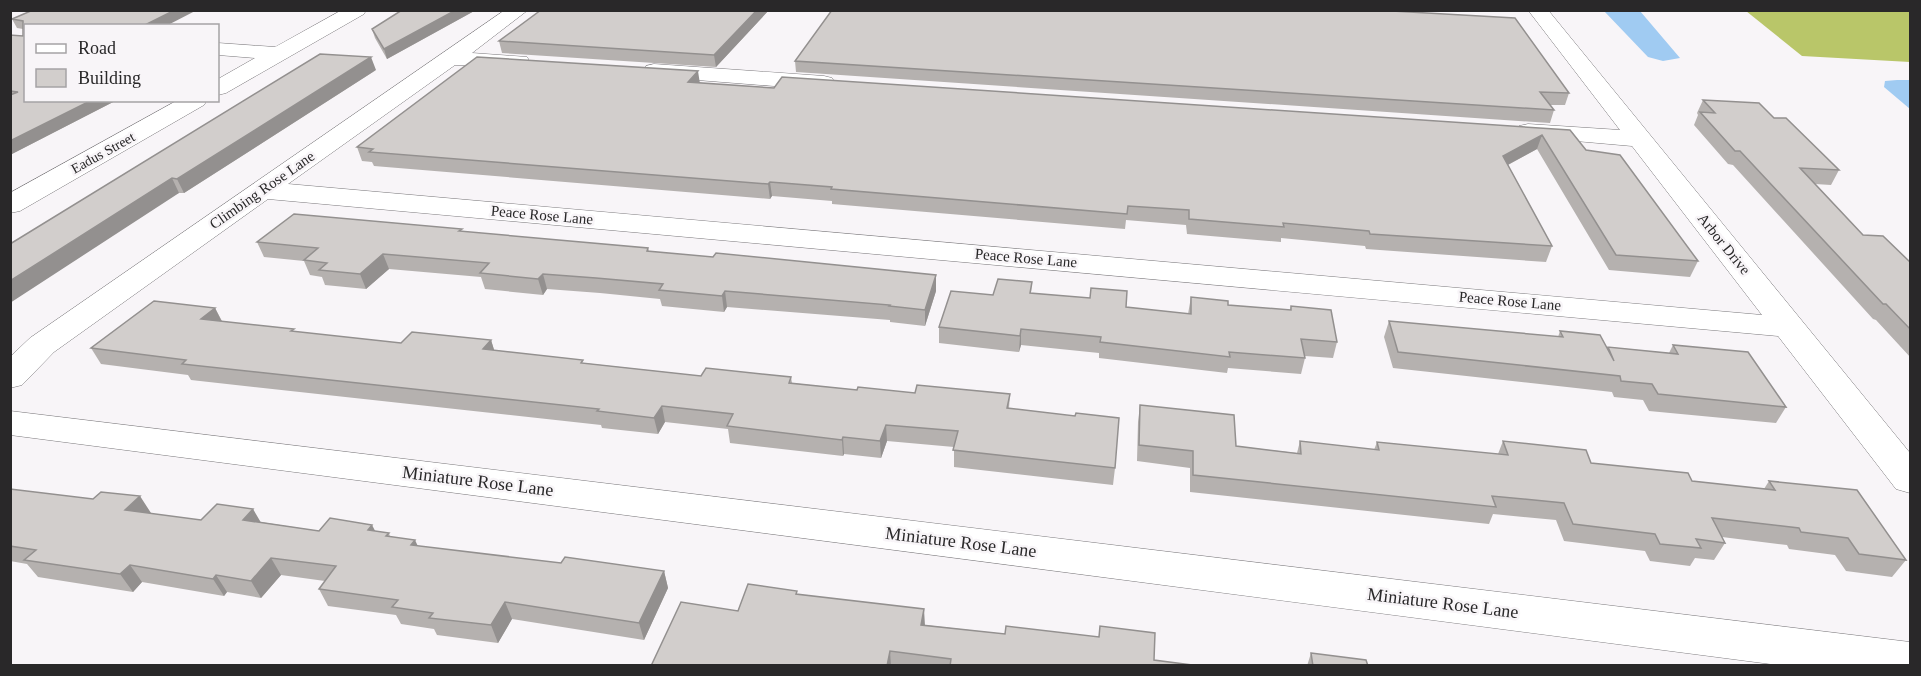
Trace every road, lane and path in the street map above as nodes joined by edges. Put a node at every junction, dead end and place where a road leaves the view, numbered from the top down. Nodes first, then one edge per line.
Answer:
1 (357, 10) edge
2 (519, 10) edge
3 (1537, 19) edge
4 (219, 49) edge
5 (279, 54) junction
6 (452, 57) junction
7 (546, 64) edge
8 (628, 70) edge
9 (851, 85) edge
10 (219, 87) edge
11 (192, 102) edge
12 (1509, 130) edge
13 (1640, 139) junction
14 (261, 190) junction
15 (10, 205) edge
16 (1791, 327) junction
17 (10, 377) edge
18 (10, 423) edge
19 (1911, 479) edge
20 (1911, 662) edge

1 - 5 street
2 - 6 street, Climbing Rose Lane
3 - 13 street, Arbor Drive
4 - 5 street
5 - 10 street
6 - 7 street
6 - 14 street, Climbing Rose Lane
8 - 9 street
11 - 15 street, Eadus Street
12 - 13 street
13 - 16 street, Arbor Drive
14 - 16 street, Peace Rose Lane
14 - 17 street, Climbing Rose Lane
16 - 19 street, Arbor Drive
18 - 20 street, Miniature Rose Lane

